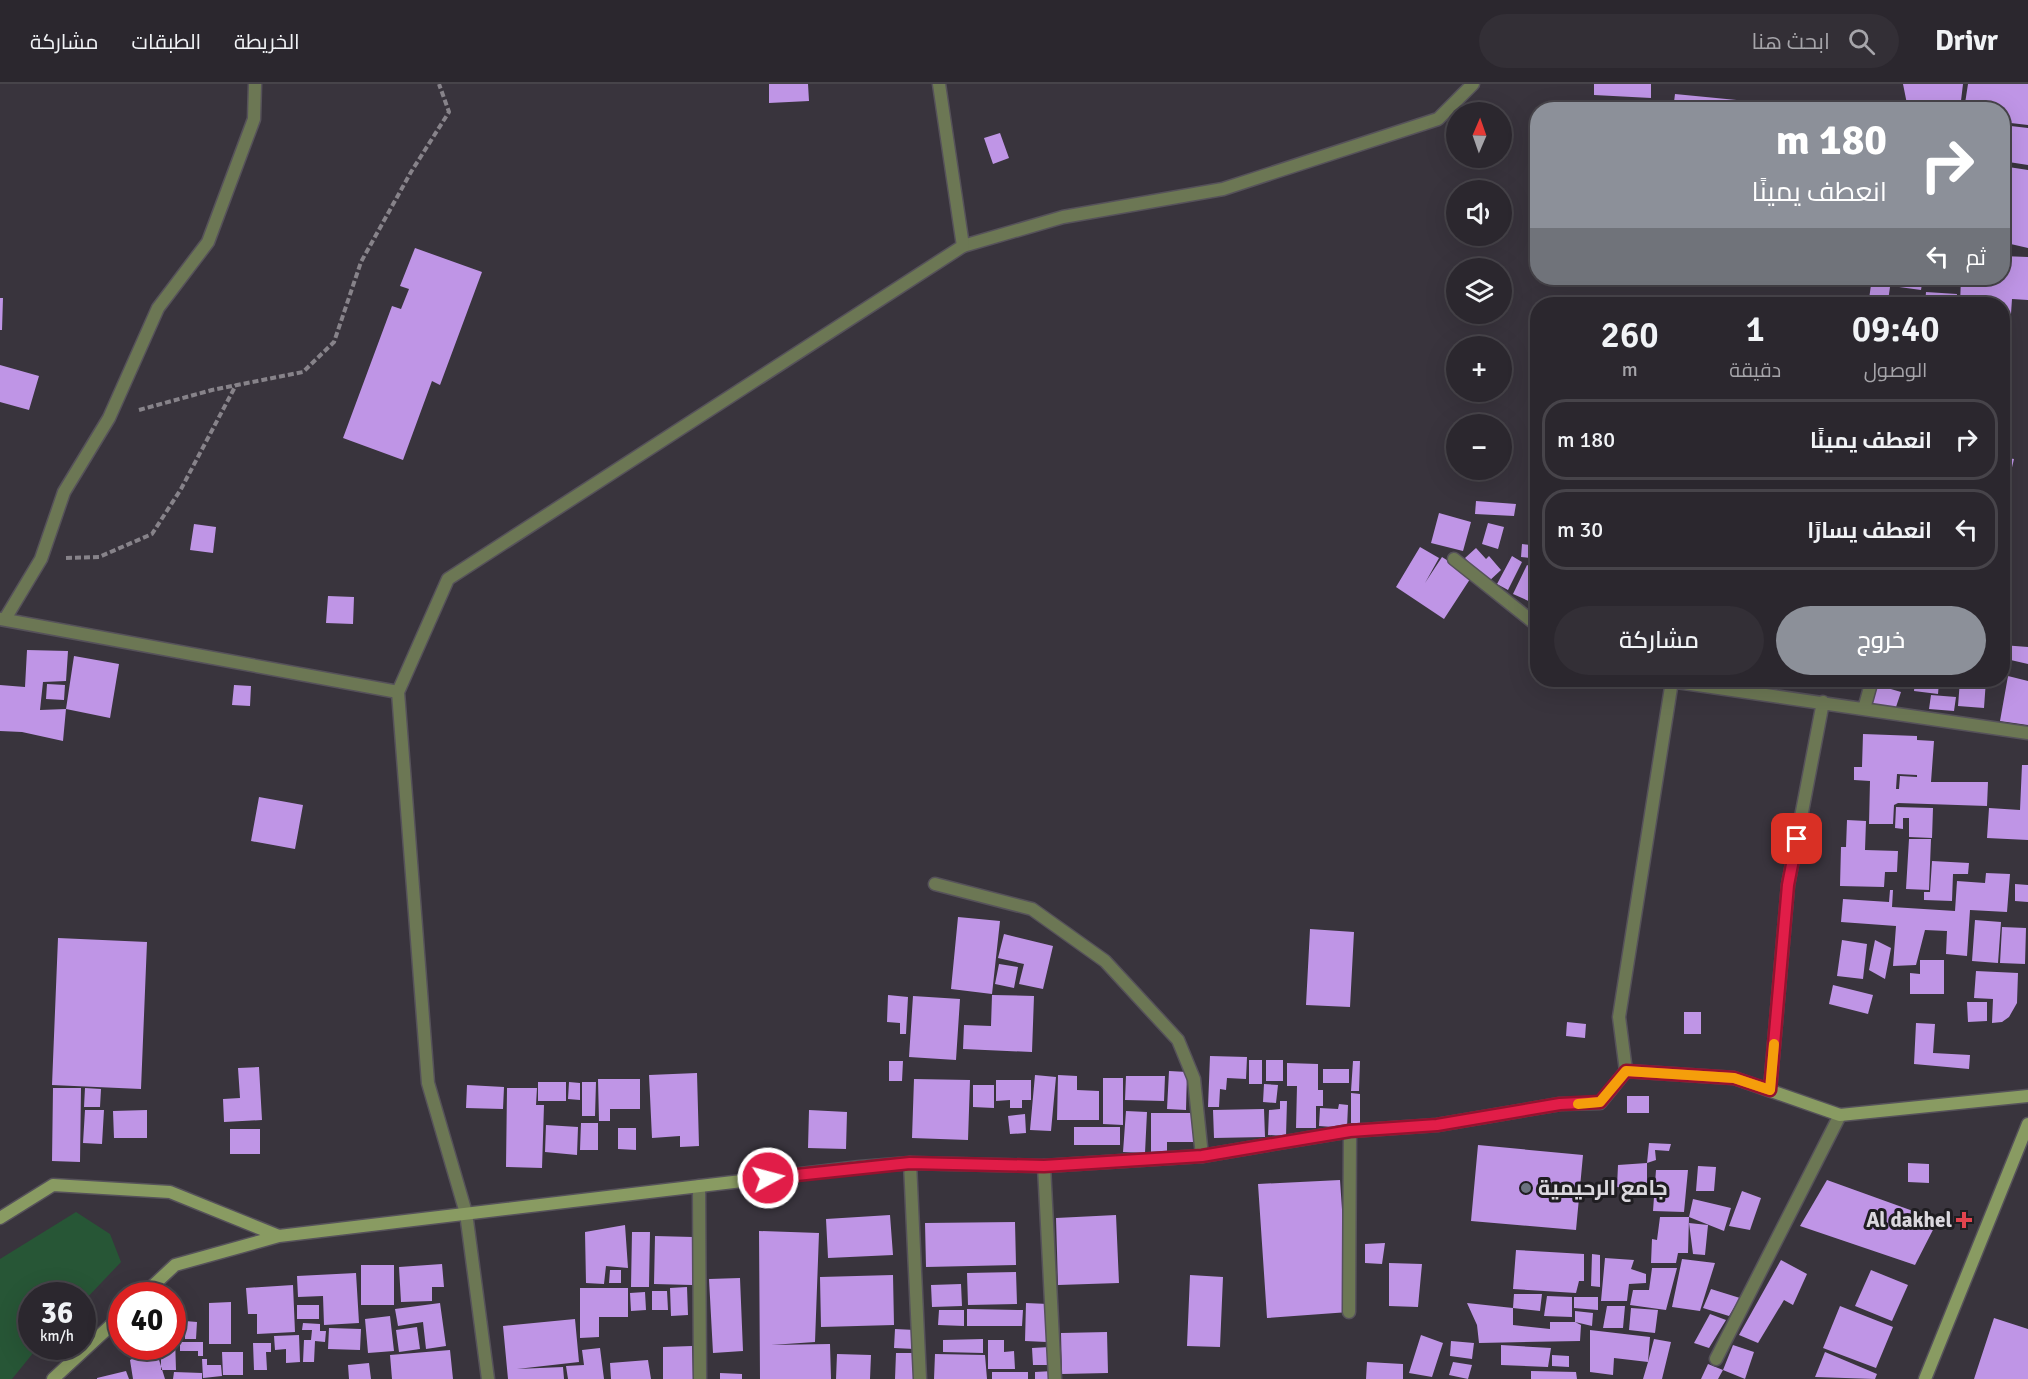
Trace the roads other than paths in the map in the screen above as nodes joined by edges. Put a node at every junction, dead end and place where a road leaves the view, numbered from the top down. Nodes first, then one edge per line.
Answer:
1 (255, 84) edge
2 (939, 84) edge
3 (1473, 84) edge
4 (963, 246) junction
5 (1454, 559) dead end
6 (2, 619) edge
7 (1530, 620) edge
8 (1667, 687) edge
9 (1717, 687) edge
10 (1870, 687) edge
11 (398, 692) junction
12 (1823, 702) junction
13 (1864, 709) junction
14 (2028, 733) edge
15 (935, 884) dead end
16 (1626, 1071) junction
17 (1770, 1090) junction
18 (2028, 1096) edge
19 (1840, 1115) junction
20 (2028, 1124) edge
21 (1350, 1131) junction
22 (1202, 1156) junction
23 (910, 1163) junction
24 (1044, 1166) junction
25 (699, 1186) junction
26 (466, 1213) junction
27 (0, 1218) edge
28 (279, 1236) junction
29 (157, 1282) edge
30 (1349, 1312) dead end
31 (108, 1328) edge
32 (1716, 1359) dead end
33 (53, 1379) edge
34 (488, 1379) edge
35 (700, 1379) edge
36 (920, 1379) edge
37 (1056, 1379) edge
38 (1925, 1379) edge

1 - 6 street
2 - 4 street
3 - 4 street
4 - 11 street
5 - 7 street
6 - 11 street
8 - 16 street
9 - 12 street
10 - 13 street
11 - 26 street
12 - 13 street
12 - 17 street
13 - 14 street
15 - 22 street
16 - 17 street
16 - 21 street
17 - 19 street
18 - 19 street
19 - 32 street
20 - 38 street
21 - 22 street
21 - 30 street
22 - 24 street
23 - 24 street
23 - 25 street
23 - 36 street
24 - 37 street
25 - 26 street
25 - 35 street
26 - 28 street
26 - 34 street
27 - 28 street
28 - 29 street
31 - 33 street

